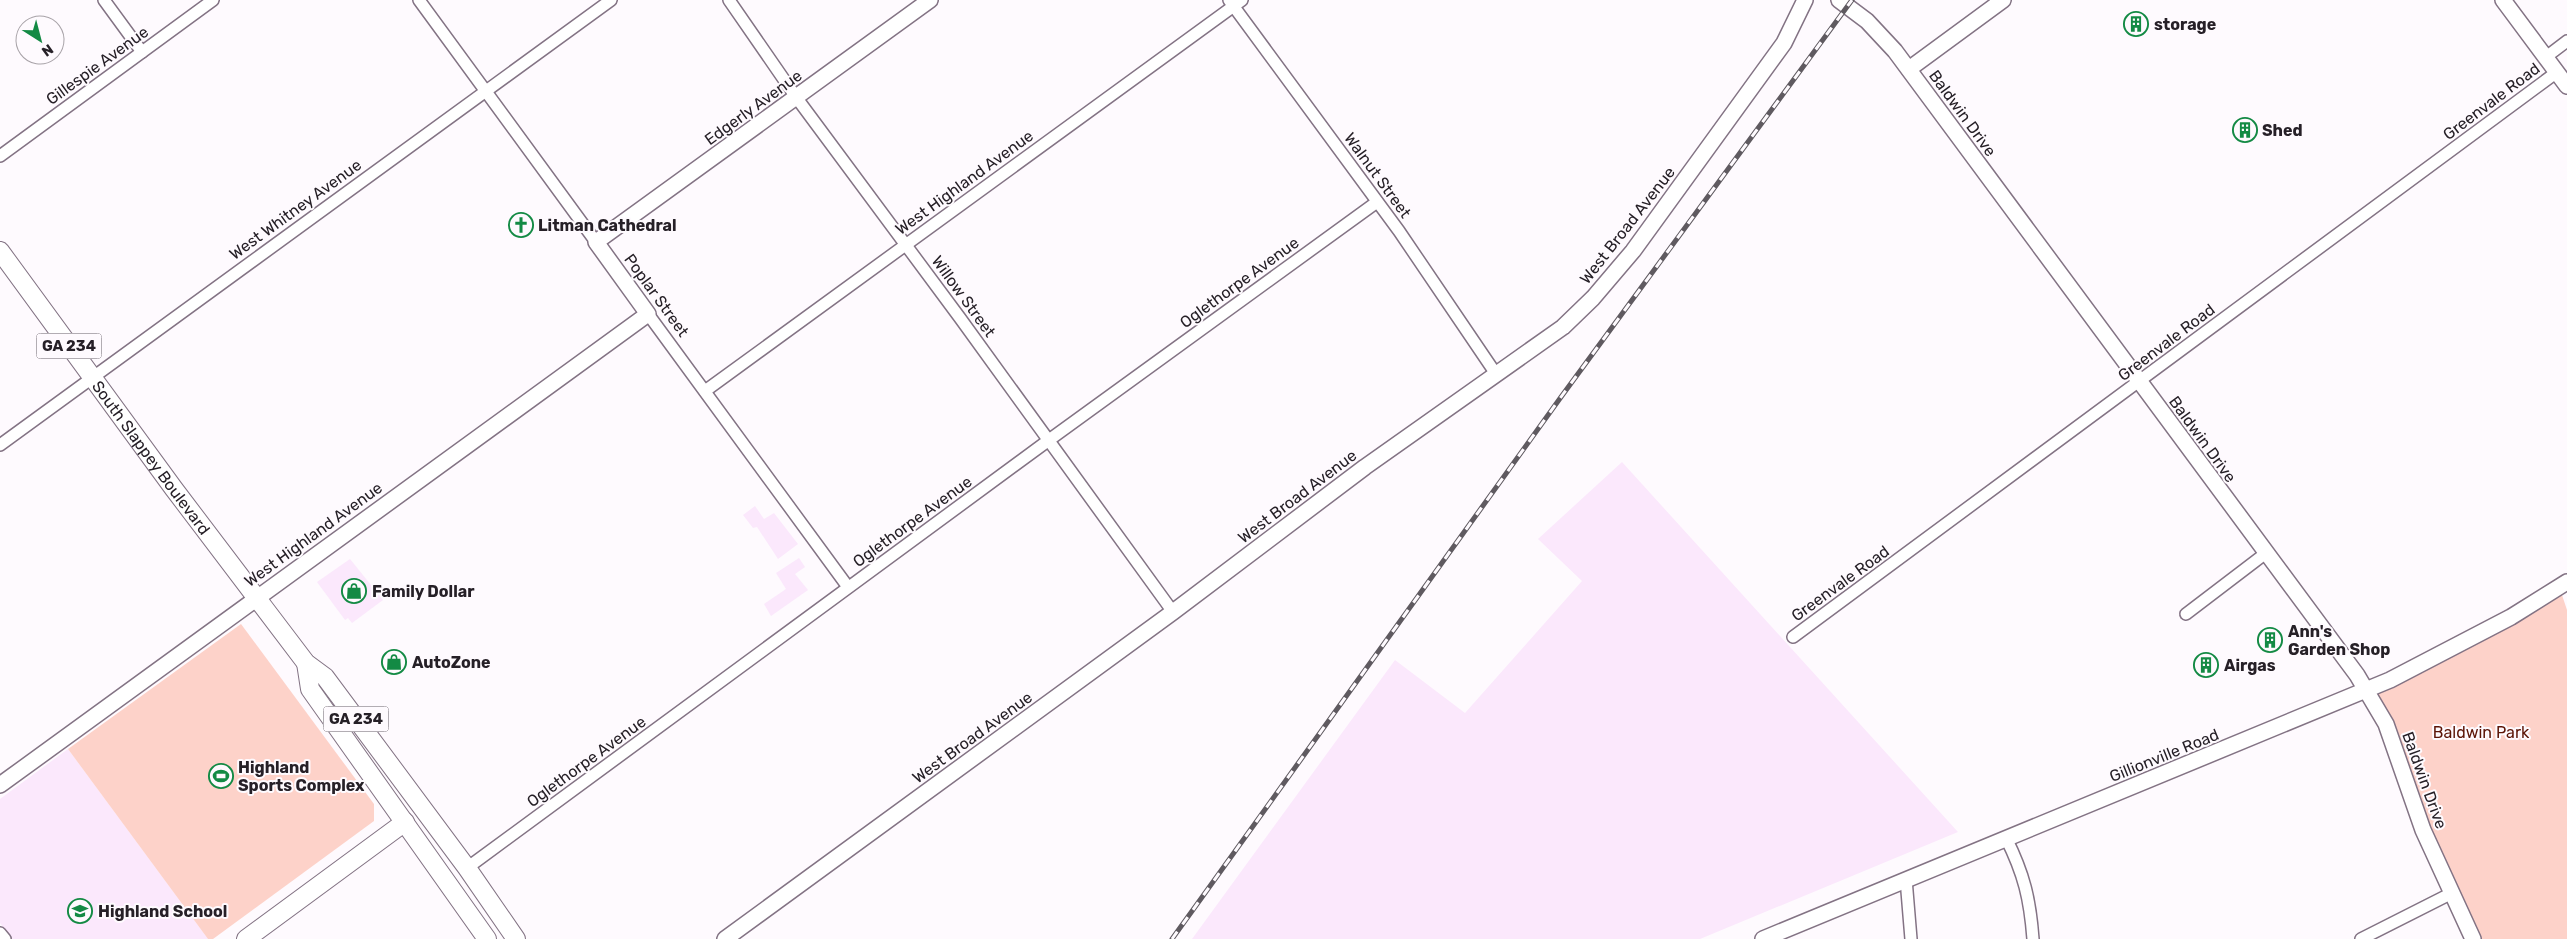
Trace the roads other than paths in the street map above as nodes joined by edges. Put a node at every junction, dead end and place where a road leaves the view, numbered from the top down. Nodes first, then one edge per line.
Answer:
1 (104, 0) edge
2 (213, 0) edge
3 (419, 0) edge
4 (611, 0) edge
5 (728, 0) edge
6 (930, 0) edge
7 (1805, 0) edge
8 (1839, 0) edge
9 (2003, 0) edge
10 (2503, 0) edge
11 (1235, 2) edge
12 (2567, 41) edge
13 (142, 52) junction
14 (2546, 57) junction
15 (1909, 69) junction
16 (2557, 72) junction
17 (2567, 86) edge
18 (486, 91) junction
19 (796, 97) junction
20 (0, 156) edge
21 (1377, 202) junction
22 (596, 242) junction
23 (906, 245) junction
24 (0, 251) edge
25 (648, 314) junction
26 (1496, 374) junction
27 (92, 378) junction
28 (2139, 381) junction
29 (705, 391) junction
30 (1049, 440) junction
31 (0, 446) edge
32 (2266, 554) junction
33 (2567, 582) edge
34 (848, 587) junction
35 (256, 597) junction
36 (1173, 612) junction
37 (2186, 614) dead end
38 (1793, 637) dead end
39 (306, 663) junction
40 (2367, 690) junction
41 (402, 780) junction
42 (0, 785) edge
43 (405, 822) junction
44 (2006, 838) junction
45 (448, 842) junction
46 (467, 868) junction
47 (1906, 879) junction
48 (2452, 893) junction
49 (0, 933) edge
50 (4, 939) edge
51 (246, 939) edge
52 (487, 939) edge
53 (516, 939) edge
54 (725, 939) edge
55 (1763, 939) edge
56 (1911, 939) edge
57 (2033, 939) edge
58 (2361, 939) edge
59 (2474, 939) edge

1 - 13 street
2 - 13 street, Gillespie Avenue
3 - 18 street, Poplar Street
4 - 18 street, West Whitney Avenue
5 - 19 street, Willow Street
6 - 19 street, Edgerly Avenue
7 - 26 street, West Broad Avenue
8 - 15 street, Baldwin Drive
9 - 15 street
10 - 14 street
11 - 21 street, Walnut Street
11 - 23 street, West Highland Avenue
12 - 14 street, Greenvale Road
13 - 20 street, Gillespie Avenue
14 - 16 street
15 - 28 street, Baldwin Drive
16 - 17 street
16 - 28 street, Greenvale Road
18 - 22 street, Poplar Street
18 - 27 street, West Whitney Avenue
19 - 22 street, Edgerly Avenue
19 - 23 street, Willow Street
21 - 26 street, Walnut Street
21 - 30 street, Oglethorpe Avenue
22 - 25 street, Poplar Street
23 - 29 street, West Highland Avenue
23 - 30 street, Willow Street
24 - 27 main road, South Slappey Boulevard / GA 234
25 - 29 street, Poplar Street
25 - 35 street, West Highland Avenue
26 - 36 street, West Broad Avenue
27 - 31 street, West Whitney Avenue
27 - 35 main road, South Slappey Boulevard / GA 234
28 - 32 street, Baldwin Drive
28 - 38 street, Greenvale Road
29 - 34 street, Poplar Street
30 - 34 street, Oglethorpe Avenue
30 - 36 street, Willow Street
32 - 37 street
32 - 40 street, Baldwin Drive
33 - 40 street, Gillionville Road
34 - 46 street, Oglethorpe Avenue
35 - 39 main road, South Slappey Boulevard / GA 234
35 - 42 street, West Highland Avenue
36 - 54 street, West Broad Avenue
39 - 41 main road, South Slappey Boulevard / GA 234
39 - 43 main road, South Slappey Boulevard / GA 234
40 - 44 street, Gillionville Road
40 - 48 street, Baldwin Drive
41 - 43 main road
41 - 45 main road, South Slappey Boulevard / GA 234
43 - 45 main road
43 - 51 main road
43 - 52 main road, South Slappey Boulevard
44 - 47 street, Gillionville Road
44 - 57 street
45 - 46 main road, South Slappey Boulevard
46 - 53 main road, South Slappey Boulevard
47 - 55 street, Gillionville Road
47 - 56 street
48 - 58 street
48 - 59 street, Baldwin Drive
49 - 50 street

